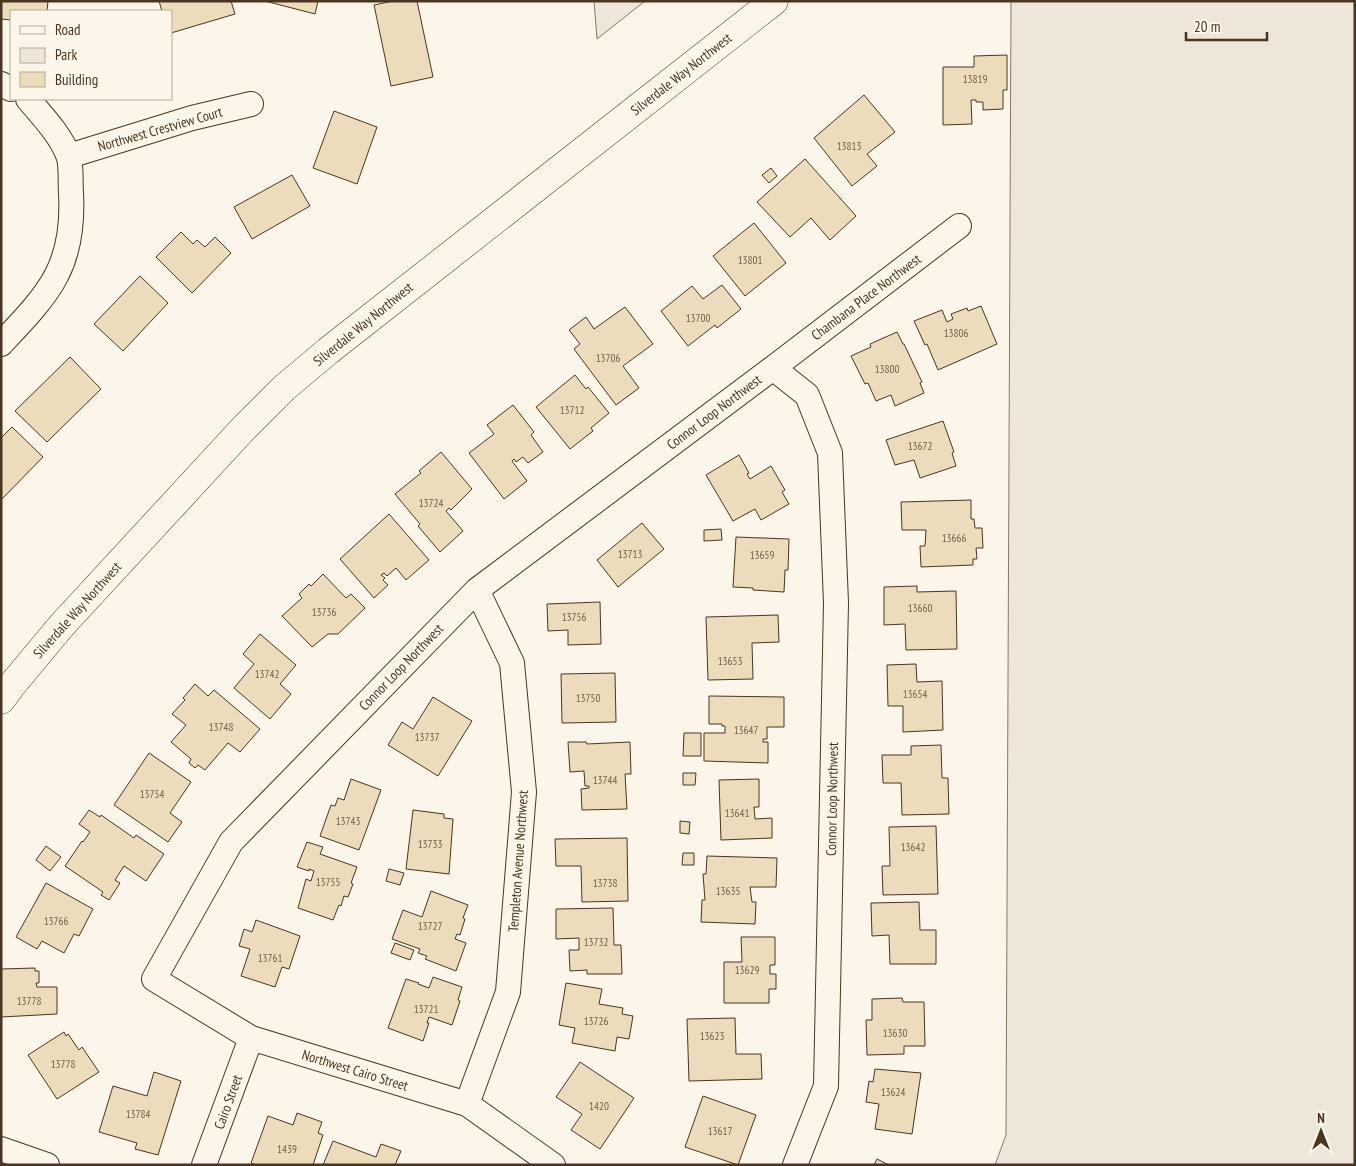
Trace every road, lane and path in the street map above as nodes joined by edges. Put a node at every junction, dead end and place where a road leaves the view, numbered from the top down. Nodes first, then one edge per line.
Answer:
1 (774, 1) edge
2 (29, 100) edge
3 (251, 104) dead end
4 (69, 156) junction
5 (959, 226) dead end
6 (1, 344) edge
7 (773, 368) junction
8 (477, 590) junction
9 (1, 700) edge
10 (154, 979) joint
11 (251, 1038) junction
12 (467, 1104) junction
13 (1, 1149) edge
14 (47, 1165) edge
15 (204, 1165) edge
16 (553, 1165) edge
17 (795, 1165) edge

1 - 9 main road, Silverdale Way Northwest
2 - 4 street
3 - 4 street, Northwest Crestview Court
4 - 6 street
5 - 7 street, Chambana Place Northwest
7 - 8 street, Connor Loop Northwest
7 - 17 street, Connor Loop Northwest
8 - 10 street, Connor Loop Northwest
8 - 12 street, Templeton Avenue Northwest
10 - 11 street, Northwest Cairo Street
11 - 12 street, Northwest Cairo Street
11 - 15 street, Cairo Street
12 - 16 street, Northwest Cairo Street
13 - 14 street

